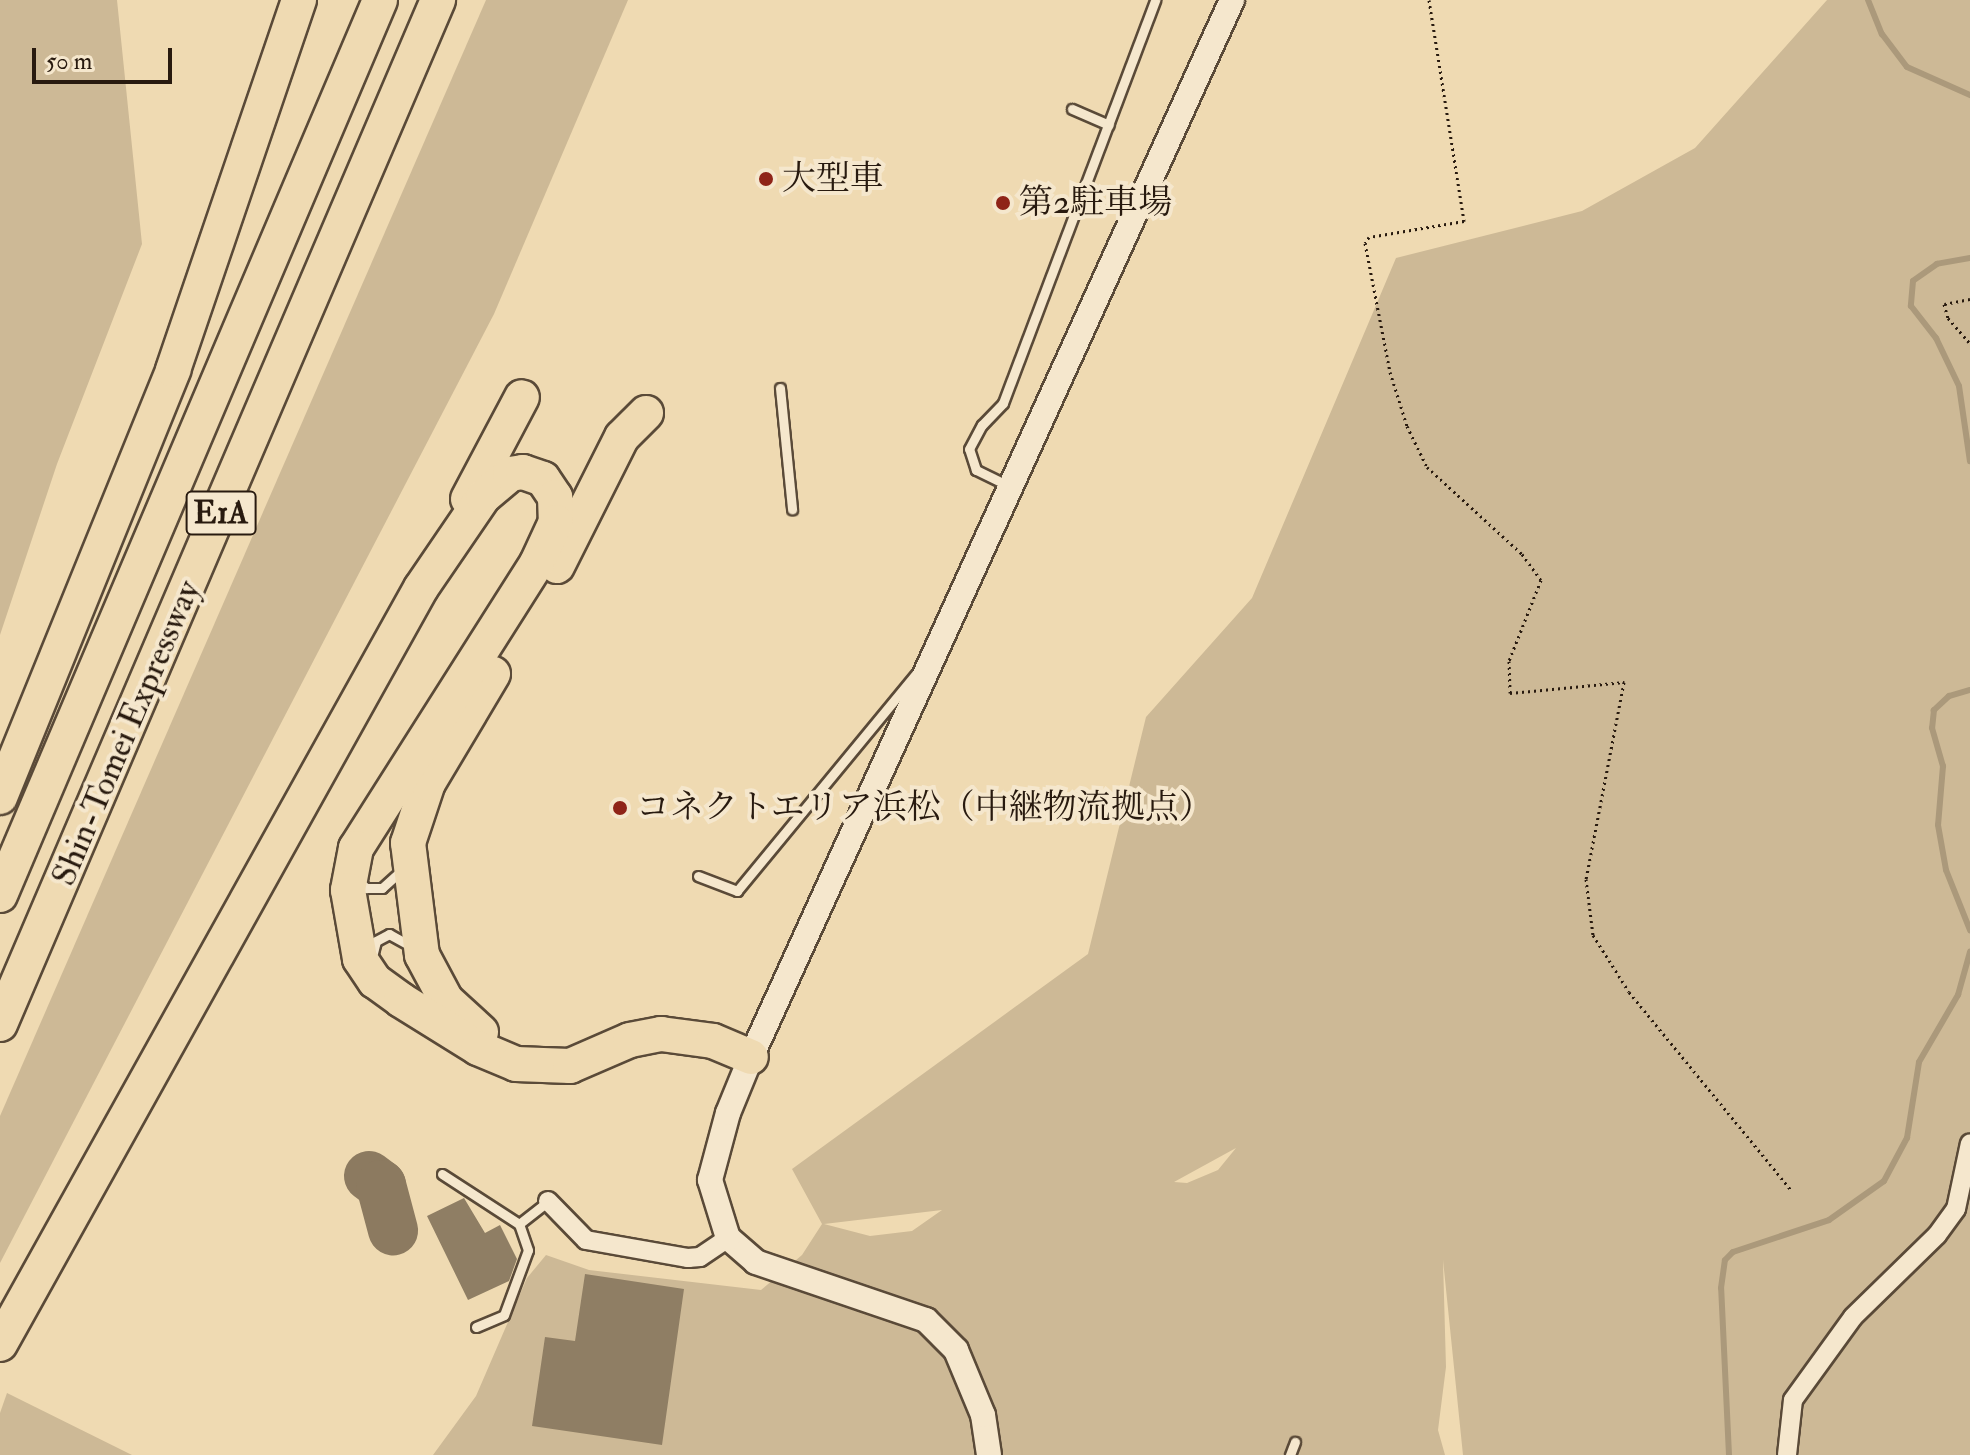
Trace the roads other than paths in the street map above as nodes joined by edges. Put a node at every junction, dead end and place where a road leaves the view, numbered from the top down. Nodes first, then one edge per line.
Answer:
1 (299, 0) edge
2 (380, 0) edge
3 (438, 0) edge
4 (1155, 0) edge
5 (1232, 0) edge
6 (1072, 109) dead end
7 (1109, 125) junction
8 (780, 388) dead end
9 (522, 397) dead end
10 (646, 413) dead end
11 (1012, 488) junction
12 (792, 509) dead end
13 (421, 588) junction
14 (933, 657) junction
15 (0, 797) edge
16 (408, 857) junction
17 (351, 861) junction
18 (698, 876) dead end
19 (0, 895) edge
20 (422, 955) junction
21 (375, 981) junction
22 (0, 1024) edge
23 (756, 1047) junction
24 (1970, 1143) edge
25 (442, 1174) dead end
26 (548, 1201) joint
27 (519, 1224) junction
28 (728, 1238) junction
29 (476, 1327) dead end
30 (0, 1344) edge
31 (1295, 1442) dead end
32 (989, 1455) edge
33 (1290, 1455) edge
34 (1787, 1455) edge

1 - 15 highway
2 - 19 highway, Shin-Tomei Expressway / E1A
3 - 22 highway, Shin-Tomei Expressway / E1A
4 - 7 lane
5 - 11 street
6 - 7 lane
7 - 11 lane
8 - 12 lane
9 - 13 highway
10 - 16 highway
11 - 14 street
13 - 17 highway
13 - 30 highway
14 - 18 lane
14 - 23 street
16 - 17 lane
16 - 20 highway
17 - 21 highway
20 - 21 lane
20 - 23 highway
21 - 23 highway
23 - 28 street
24 - 34 street
25 - 27 lane
26 - 27 lane
26 - 28 street
27 - 29 lane
28 - 32 street
31 - 33 lane

